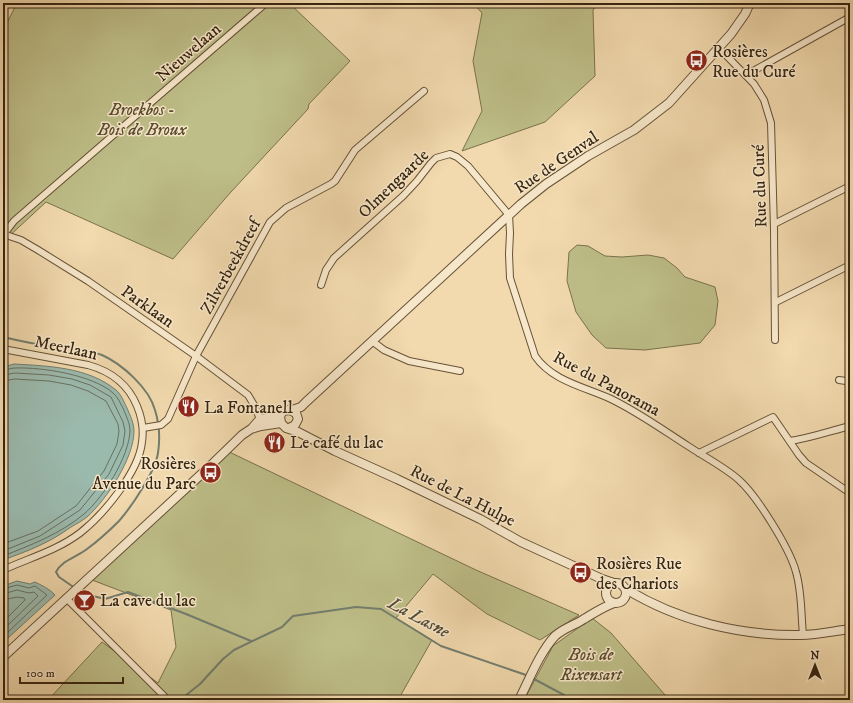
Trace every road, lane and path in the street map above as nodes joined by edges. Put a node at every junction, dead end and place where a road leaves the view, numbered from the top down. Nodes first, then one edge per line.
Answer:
1 (266, 3) edge
2 (750, 3) edge
3 (850, 17) edge
4 (720, 48) junction
5 (746, 75) junction
6 (424, 91) dead end
7 (850, 186) edge
8 (509, 215) junction
9 (774, 224) junction
10 (3, 234) edge
11 (850, 265) edge
12 (321, 285) dead end
13 (776, 302) junction
14 (775, 340) dead end
15 (372, 341) junction
16 (3, 349) edge
17 (196, 356) junction
18 (460, 371) dead end
19 (850, 379) edge
20 (839, 380) dead end
21 (295, 416) junction
22 (260, 419) junction
23 (280, 420) junction
24 (850, 426) edge
25 (143, 428) junction
26 (289, 428) junction
27 (251, 429) junction
28 (311, 439) junction
29 (790, 441) junction
30 (699, 453) junction
31 (850, 493) edge
32 (4, 570) edge
33 (602, 579) junction
34 (614, 583) junction
35 (626, 589) junction
36 (607, 593) junction
37 (637, 596) junction
38 (66, 598) junction
39 (625, 598) junction
40 (614, 603) junction
41 (603, 606) junction
42 (850, 629) edge
43 (803, 635) junction
44 (3, 657) edge
45 (168, 700) edge
46 (519, 700) edge

1 - 10 street, Nieuwelaan
2 - 4 street, Rue de Genval
3 - 5 street
4 - 5 street, Rue du Curé
4 - 8 street, Rue de Genval
5 - 9 street, Rue du Curé
6 - 17 street, Zilverbeekdreef
7 - 9 street
8 - 12 street, Olmengaarde
8 - 15 street, Rue de Genval
8 - 30 street, Rue du Panorama
9 - 13 street, Rue du Curé
10 - 17 street, Parklaan
11 - 13 street
13 - 14 street, Rue du Curé
15 - 18 street
15 - 21 street, Rue de Genval
16 - 25 street, Meerlaan
17 - 22 street, Parklaan
17 - 25 street, Zilverbeekdreef
19 - 20 street
21 - 23 street
21 - 26 street
21 - 28 street, Rue de La Hulpe
22 - 23 street
22 - 27 street
23 - 26 street, Rue de La Hulpe
23 - 27 street
24 - 29 street
25 - 32 street, Meerlaan
26 - 28 street, Rue de La Hulpe
27 - 38 street
28 - 33 street, Rue de La Hulpe
29 - 30 street
29 - 31 street
30 - 43 street, Rue du Panorama
33 - 34 street, Rue de La Hulpe
33 - 36 street
34 - 35 street
34 - 36 street
35 - 37 street
35 - 39 street
36 - 40 street
36 - 41 street
37 - 39 street
37 - 43 street
38 - 44 street
38 - 45 street
39 - 40 street
40 - 41 street
41 - 46 street
42 - 43 street

